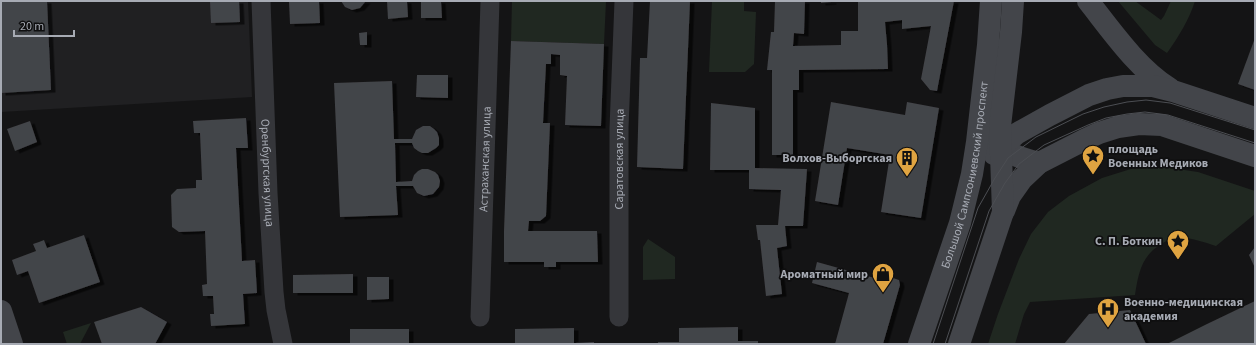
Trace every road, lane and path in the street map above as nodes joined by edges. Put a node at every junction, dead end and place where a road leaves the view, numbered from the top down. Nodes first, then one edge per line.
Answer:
1 (261, 1) edge
2 (490, 1) edge
3 (624, 1) edge
4 (991, 1) edge
5 (1013, 1) edge
6 (1088, 1) edge
7 (1173, 91) junction
8 (980, 118) junction
9 (1255, 118) edge
10 (1001, 148) junction
11 (1255, 156) edge
12 (1039, 163) junction
13 (972, 174) junction
14 (1003, 212) junction
15 (1, 311) edge
16 (480, 317) dead end
17 (619, 317) dead end
18 (12, 344) edge
19 (283, 344) edge
20 (919, 344) edge
21 (959, 344) edge

1 - 19 street, Оренбургская улица
2 - 16 street, Астраханская улица
3 - 17 street, Саратовская улица
4 - 8 main road, Большой Сампсониевский проспект
5 - 10 main road, Большой Сампсониевский проспект
6 - 7 main road
7 - 9 main road
7 - 10 main road
8 - 10 main road
8 - 13 main road, Большой Сампсониевский проспект
10 - 12 main road
10 - 13 main road
10 - 14 main road, Большой Сампсониевский проспект
11 - 12 main road
12 - 14 main road
13 - 20 main road, Большой Сампсониевский проспект
14 - 21 main road, Большой Сампсониевский проспект
15 - 18 main road

